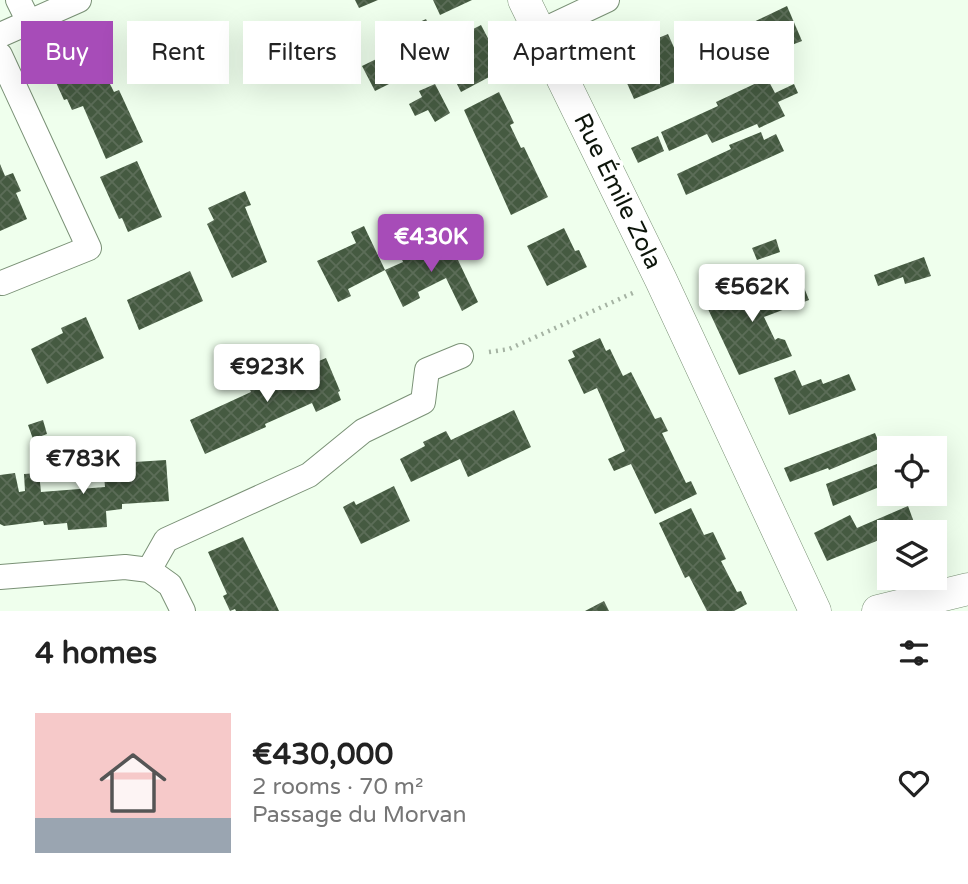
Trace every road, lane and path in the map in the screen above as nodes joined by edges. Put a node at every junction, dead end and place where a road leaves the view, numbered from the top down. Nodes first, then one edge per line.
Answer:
1 (79, 0) edge
2 (524, 0) edge
3 (607, 0) edge
4 (24, 11) edge
5 (534, 21) edge
6 (562, 21) edge
7 (0, 35) edge
8 (0, 55) edge
9 (565, 84) edge
10 (661, 280) junction
11 (2, 283) dead end
12 (461, 356) joint
13 (149, 570) junction
14 (0, 578) edge
15 (968, 589) edge
16 (183, 611) edge
17 (815, 611) edge
18 (878, 611) edge

1 - 4 street
2 - 5 street, Rue Émile Zola
3 - 6 street
4 - 7 street
8 - 11 street
9 - 10 street, Rue Émile Zola
10 - 12 path
10 - 17 street, Rue Émile Zola
12 - 13 street
13 - 14 street
13 - 16 street
15 - 18 street

